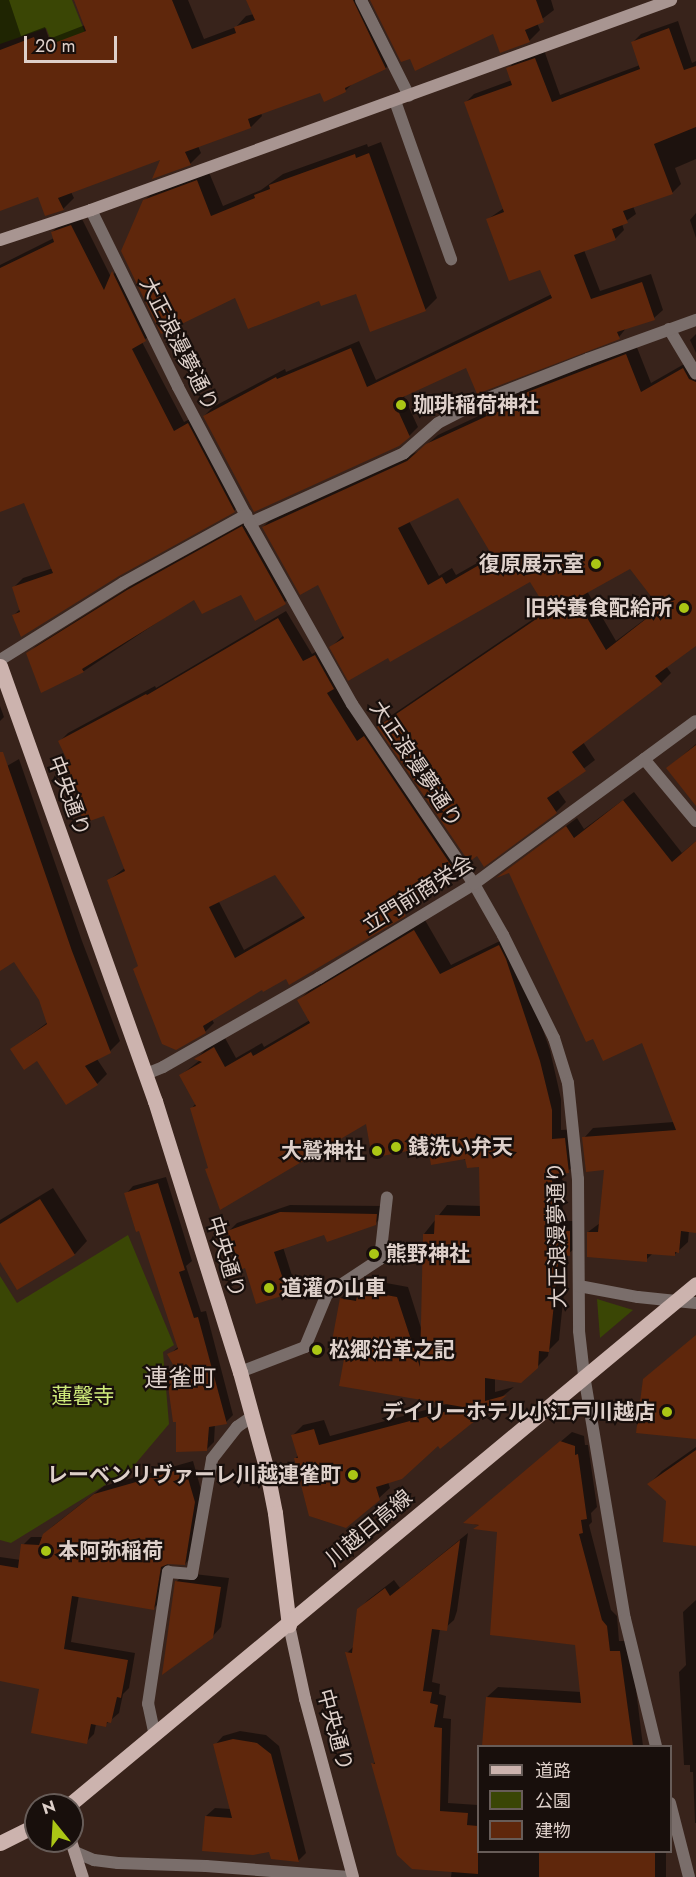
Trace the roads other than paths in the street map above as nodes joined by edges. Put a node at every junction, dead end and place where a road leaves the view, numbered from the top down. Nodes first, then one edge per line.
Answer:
1 (361, 0) edge
2 (671, 0) edge
3 (409, 96) junction
4 (395, 101) junction
5 (90, 210) junction
6 (0, 240) edge
7 (451, 259) dead end
8 (696, 320) edge
9 (669, 328) junction
10 (696, 374) edge
11 (248, 519) junction
12 (0, 660) edge
13 (0, 666) edge
14 (696, 722) edge
15 (644, 759) junction
16 (696, 821) edge
17 (474, 884) junction
18 (146, 1074) junction
19 (387, 1197) dead end
20 (696, 1284) edge
21 (579, 1286) junction
22 (675, 1301) junction
23 (696, 1303) edge
24 (240, 1372) junction
25 (584, 1375) junction
26 (253, 1416) junction
27 (289, 1624) junction
28 (154, 1736) junction
29 (656, 1745) edge
30 (84, 1793) edge
31 (672, 1811) edge
32 (24, 1831) edge
33 (0, 1843) edge
34 (75, 1853) edge
35 (83, 1853) edge
36 (83, 1877) edge
37 (351, 1877) edge
38 (689, 1877) edge

1 - 3 street
2 - 3 street
3 - 4 street
4 - 5 street
4 - 7 street
5 - 6 street
5 - 11 street, 大正浪漫夢通り
8 - 9 street
9 - 10 street
9 - 11 street
11 - 12 street
11 - 17 street, 大正浪漫夢通り
13 - 18 main road, 中央通り
14 - 15 street, 立門前商栄会
15 - 16 street
15 - 17 street, 立門前商栄会
17 - 18 street, 立門前商栄会
17 - 21 street, 大正浪漫夢通り
18 - 24 main road, 中央通り
19 - 24 street
20 - 22 main road, 川越日高線
21 - 22 street
21 - 25 street, 大正浪漫夢通り
22 - 23 street
22 - 25 main road, 川越日高線
24 - 26 main road, 中央通り
25 - 27 main road, 川越日高線
25 - 29 street, 大正浪漫夢通り
26 - 27 main road, 中央通り
26 - 28 street
27 - 28 main road, 川越日高線
27 - 37 street, 中央通り
28 - 30 main road, 川越日高線
31 - 38 street
32 - 33 main road
34 - 36 street
35 - 37 street

